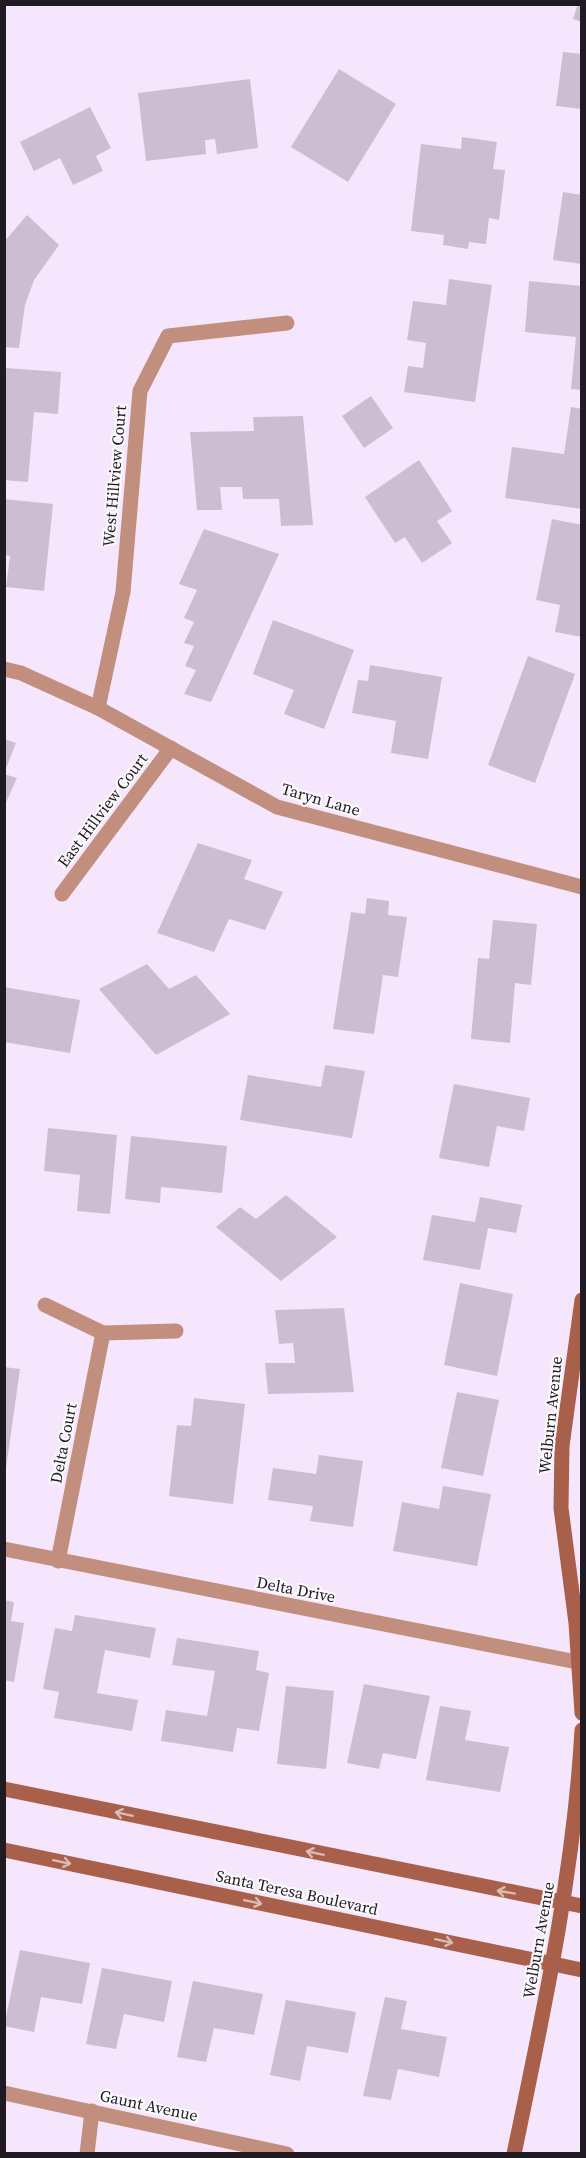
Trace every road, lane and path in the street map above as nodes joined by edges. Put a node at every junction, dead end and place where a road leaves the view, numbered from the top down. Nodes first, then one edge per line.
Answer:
1 (287, 323) dead end
2 (4, 669) edge
3 (98, 708) junction
4 (171, 748) junction
5 (582, 887) edge
6 (62, 894) dead end
7 (582, 1300) edge
8 (45, 1305) dead end
9 (176, 1331) dead end
10 (103, 1332) junction
11 (4, 1549) edge
12 (58, 1561) junction
13 (580, 1663) edge
14 (582, 1713) edge
15 (582, 1730) edge
16 (4, 1789) edge
17 (4, 1850) edge
18 (563, 1903) junction
19 (582, 1906) edge
20 (552, 1964) junction
21 (582, 1970) edge
22 (4, 2093) edge
23 (92, 2111) junction
24 (87, 2154) edge
25 (287, 2154) edge
26 (514, 2154) edge

1 - 3 street, West Hillview Court
2 - 3 street, Taryn Lane
3 - 4 street, Taryn Lane
4 - 5 street, Taryn Lane
4 - 6 street, East Hillview Court
7 - 13 main road, Welburn Avenue
8 - 10 street
9 - 10 street
10 - 12 street, Delta Court
11 - 12 street, Delta Drive
12 - 13 street, Delta Drive
13 - 14 main road, Welburn Avenue
15 - 18 main road, Welburn Avenue
18 -> 16 main road
17 -> 20 main road, Santa Teresa Boulevard
18 - 19 main road
18 - 20 main road, Welburn Avenue
20 - 21 main road, Santa Teresa Boulevard
20 - 26 main road, Welburn Avenue
22 - 23 street, Gaunt Avenue
23 - 24 street
23 - 25 street, Gaunt Avenue

